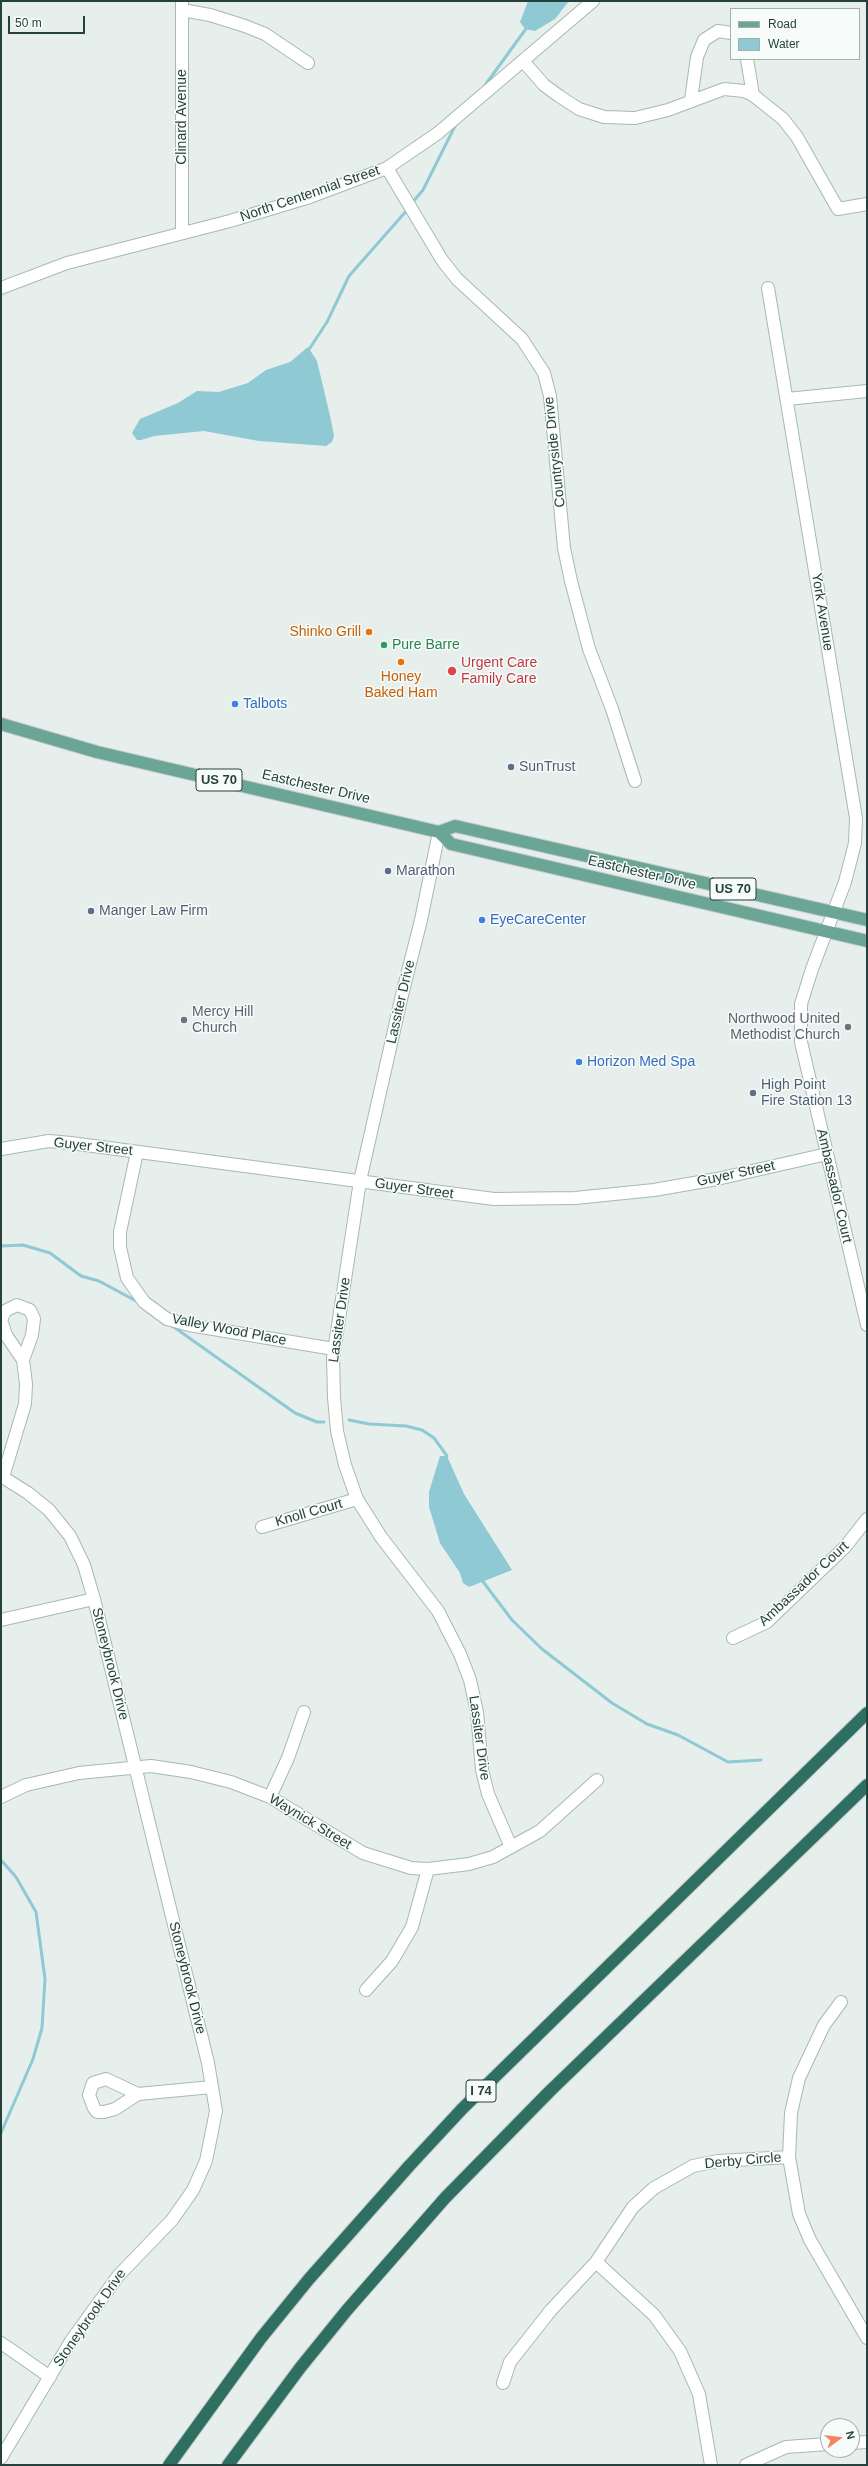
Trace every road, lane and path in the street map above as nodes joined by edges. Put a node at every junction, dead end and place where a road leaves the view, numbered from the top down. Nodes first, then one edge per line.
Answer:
1 (593, 1) edge
2 (182, 5) edge
3 (730, 33) edge
4 (747, 60) edge
5 (524, 62) junction
6 (308, 63) dead end
7 (753, 95) junction
8 (691, 100) junction
9 (387, 168) junction
10 (867, 204) edge
11 (182, 233) junction
12 (1, 288) edge
13 (768, 288) dead end
14 (867, 391) edge
15 (787, 399) junction
16 (1, 724) edge
17 (635, 781) dead end
18 (439, 832) junction
19 (834, 912) junction
20 (867, 920) edge
21 (826, 933) junction
22 (867, 941) edge
23 (1, 1149) edge
24 (137, 1152) junction
25 (827, 1154) junction
26 (360, 1182) junction
27 (867, 1325) edge
28 (334, 1349) junction
29 (23, 1360) dead end
30 (2, 1476) edge
31 (357, 1500) junction
32 (867, 1519) edge
33 (262, 1527) dead end
34 (94, 1598) junction
35 (1, 1620) edge
36 (733, 1638) dead end
37 (304, 1712) dead end
38 (867, 1714) edge
39 (135, 1768) junction
40 (597, 1780) dead end
41 (867, 1785) edge
42 (1, 1797) edge
43 (270, 1797) junction
44 (511, 1847) junction
45 (428, 1869) junction
46 (366, 1990) dead end
47 (841, 2002) dead end
48 (212, 2087) junction
49 (138, 2094) dead end
50 (789, 2157) junction
51 (596, 2262) junction
52 (867, 2338) edge
53 (1, 2343) edge
54 (50, 2377) junction
55 (502, 2383) dead end
56 (820, 2445) edge
57 (1, 2458) edge
58 (169, 2465) edge
59 (228, 2465) edge
60 (711, 2465) edge
61 (746, 2465) edge

1 - 5 street, North Centennial Street
2 - 6 street
2 - 11 street, Clinard Avenue
3 - 8 street
4 - 7 street
5 - 8 street
5 - 9 street, North Centennial Street
7 - 8 street
7 - 10 street
9 - 11 street, North Centennial Street
9 - 17 street, Countryside Drive
11 - 12 street, North Centennial Street
13 - 15 street, York Avenue
14 - 15 street
15 - 19 street, York Avenue
16 - 18 main road, Eastchester Drive / US 70
18 - 19 main road, Eastchester Drive / US 70
18 - 21 main road, Eastchester Drive / US 70
18 - 26 street, Lassiter Drive
19 - 20 main road, Eastchester Drive / US 70
19 - 21 street, York Avenue
21 - 22 main road, Eastchester Drive / US 70
21 - 25 street, Ambassador Court
23 - 24 street, Guyer Street
24 - 26 street, Guyer Street
24 - 28 street, Valley Wood Place
25 - 26 street, Guyer Street
25 - 27 street, Ambassador Court
26 - 28 street, Lassiter Drive
28 - 31 street, Lassiter Drive
29 - 30 street
30 - 34 street, Stoneybrook Drive
31 - 33 street, Knoll Court
31 - 44 street, Lassiter Drive
32 - 36 street, Ambassador Court
34 - 35 street
34 - 39 street, Stoneybrook Drive
37 - 43 street
38 - 58 highway, I 74
39 - 42 street, Waynick Street
39 - 43 street, Waynick Street
39 - 48 street, Stoneybrook Drive
40 - 44 street, Waynick Street
41 - 59 highway
43 - 45 street, Waynick Street
44 - 45 street, Waynick Street
45 - 46 street
47 - 50 street
48 - 49 street
48 - 54 street, Stoneybrook Drive
50 - 51 street, Derby Circle
50 - 52 street
51 - 55 street, Derby Circle
51 - 60 street
53 - 54 street
54 - 57 street, Stoneybrook Drive
56 - 61 street

